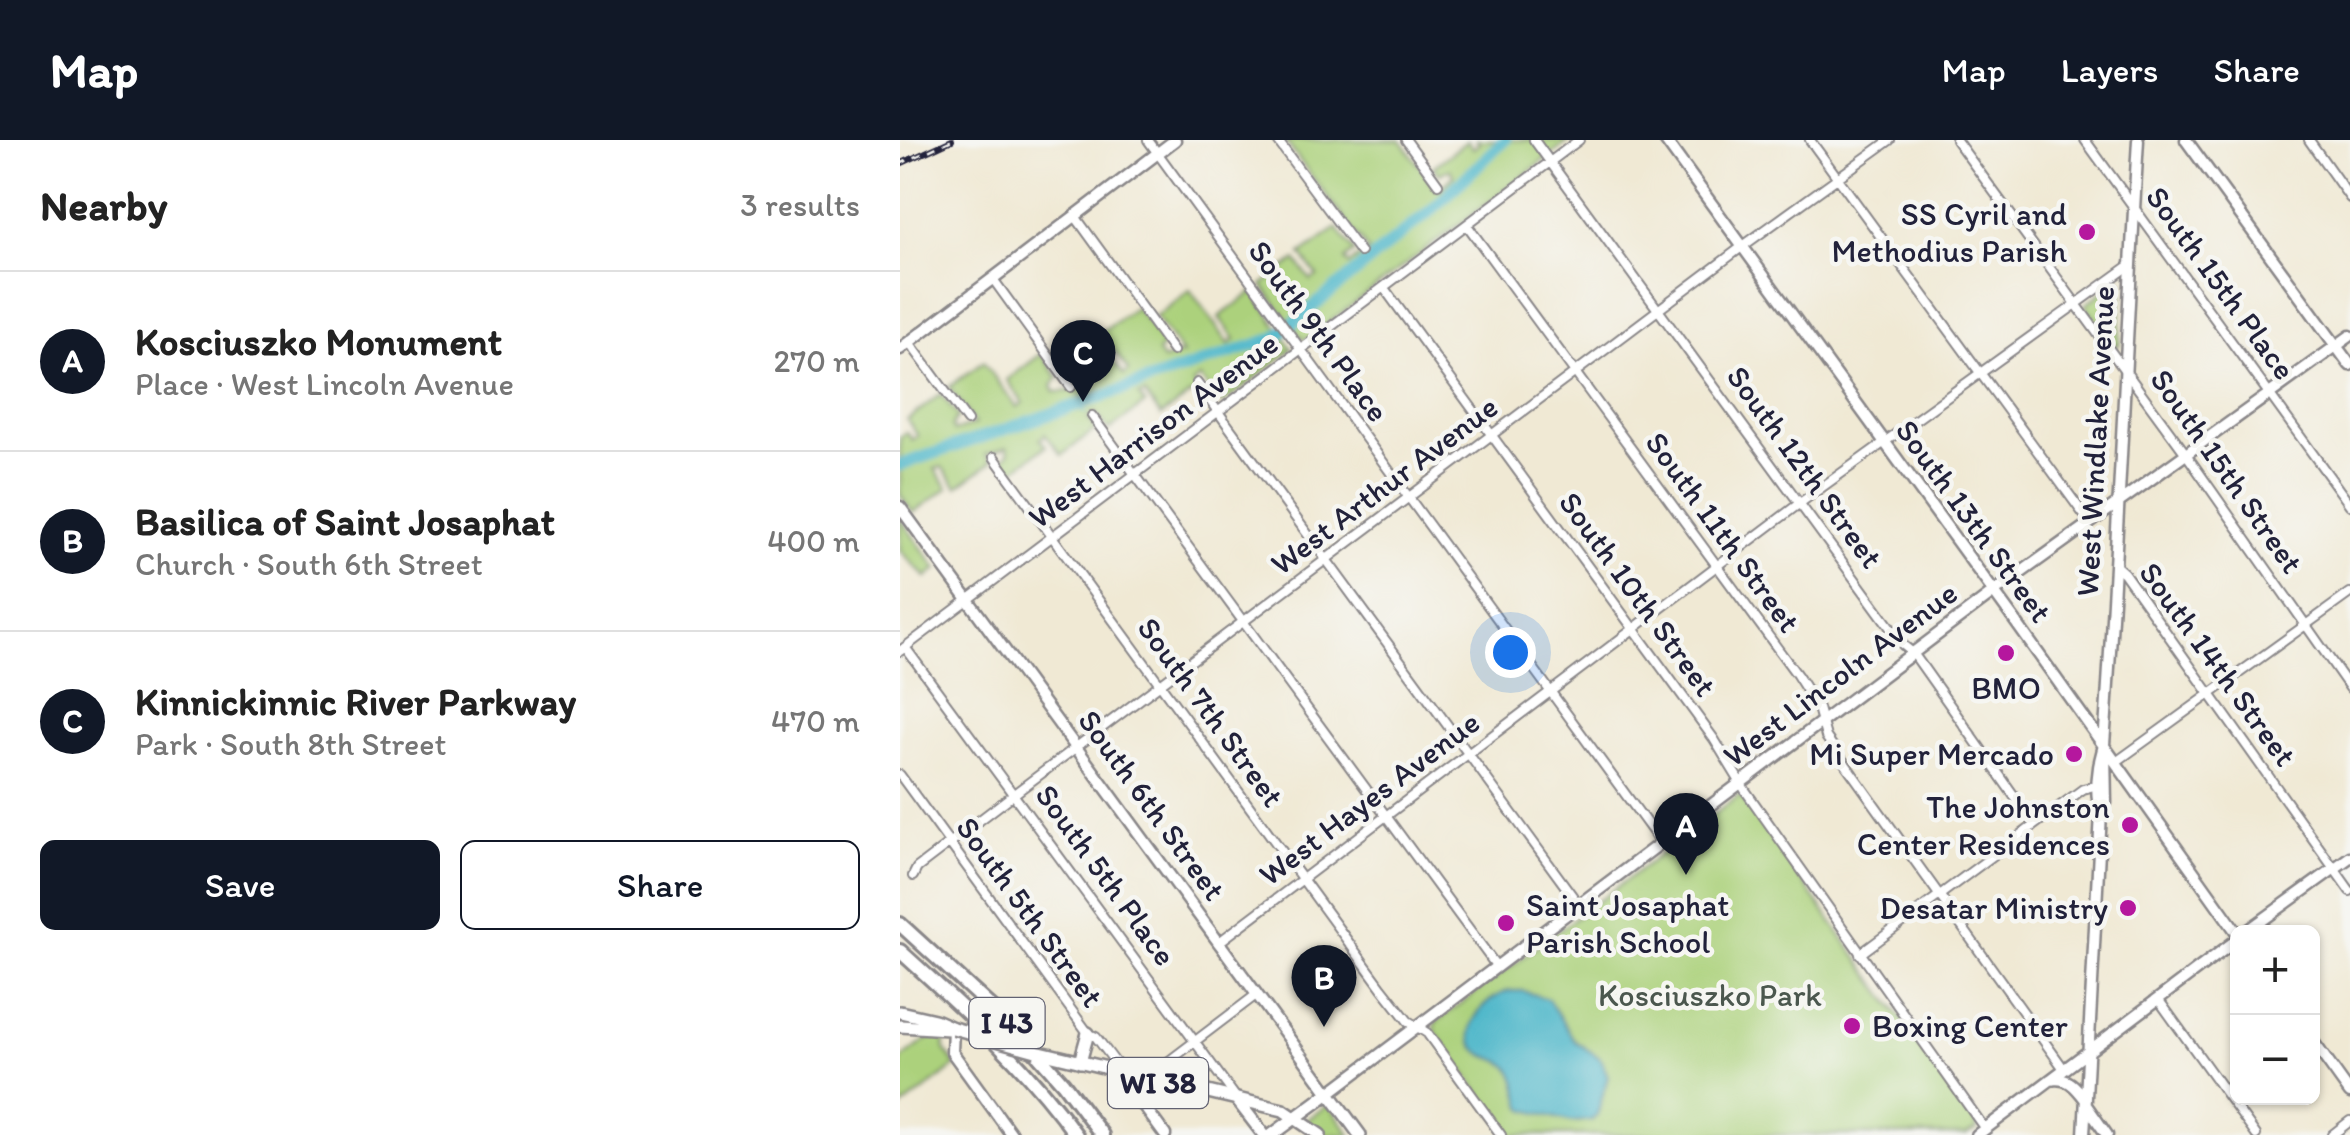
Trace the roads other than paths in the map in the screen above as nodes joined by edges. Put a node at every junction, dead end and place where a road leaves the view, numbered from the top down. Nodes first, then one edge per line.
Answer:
1 (1148, 140) edge
2 (1175, 140) edge
3 (1277, 140) edge
4 (1406, 140) edge
5 (1534, 140) edge
6 (1579, 140) edge
7 (1666, 140) edge
8 (1810, 140) edge
9 (1890, 140) edge
10 (1956, 140) edge
11 (2085, 140) edge
12 (2138, 140) edge
13 (2186, 140) edge
14 (2308, 140) edge
15 (1158, 153) junction
16 (1550, 162) junction
17 (1838, 178) junction
18 (1438, 184) dead end
19 (2350, 198) edge
20 (2134, 207) junction
21 (1075, 216) junction
22 (1468, 225) junction
23 (1743, 246) junction
24 (1360, 252) dead end
25 (2129, 266) junction
26 (993, 278) junction
27 (1384, 288) junction
28 (2076, 303) junction
29 (1659, 310) junction
30 (2350, 336) edge
31 (904, 345) edge
32 (2337, 346) junction
33 (1302, 350) junction
34 (1173, 351) dead end
35 (2350, 364) edge
36 (1576, 372) junction
37 (1979, 373) junction
38 (2126, 374) junction
39 (1197, 383) dead end
40 (1071, 387) dead end
41 (2270, 393) junction
42 (1219, 413) junction
43 (1092, 416) dead end
44 (967, 421) dead end
45 (1492, 436) junction
46 (1885, 442) junction
47 (2186, 454) junction
48 (994, 457) dead end
49 (1136, 474) junction
50 (1410, 498) junction
51 (2119, 502) junction
52 (1800, 504) junction
53 (2350, 504) edge
54 (900, 507) edge
55 (2090, 523) junction
56 (1053, 537) junction
57 (1326, 560) junction
58 (2115, 565) junction
59 (1717, 566) junction
60 (1994, 592) junction
61 (2350, 593) edge
62 (968, 600) junction
63 (1244, 623) junction
64 (2305, 624) junction
65 (1634, 629) junction
66 (903, 649) edge
67 (1913, 654) junction
68 (1161, 685) junction
69 (2350, 688) edge
70 (1552, 691) junction
71 (2210, 694) junction
72 (1822, 722) junction
73 (2104, 745) junction
74 (1076, 748) junction
75 (1468, 754) junction
76 (2116, 762) junction
77 (900, 776) edge
78 (1742, 783) junction
79 (2098, 785) junction
80 (1013, 795) junction
81 (2102, 812) junction
82 (1386, 816) junction
83 (2034, 824) junction
84 (950, 843) junction
85 (1661, 843) junction
86 (2350, 858) edge
87 (2334, 869) junction
88 (913, 876) dead end
89 (1302, 880) junction
90 (2350, 890) edge
91 (1938, 894) junction
92 (1579, 904) junction
93 (900, 924) edge
94 (2230, 925) edge
95 (2256, 925) edge
96 (1218, 942) junction
97 (2230, 942) edge
98 (900, 951) edge
99 (1860, 954) junction
100 (1497, 967) junction
101 (1256, 995) junction
102 (2158, 998) junction
103 (900, 1012) edge
104 (900, 1026) edge
105 (1417, 1027) junction
106 (953, 1028) junction
107 (1088, 1032) junction
108 (1195, 1042) junction
109 (2089, 1050) junction
110 (2320, 1051) edge
111 (1080, 1062) junction
112 (2064, 1069) junction
113 (1123, 1074) junction
114 (1145, 1080) junction
115 (2049, 1080) junction
116 (1329, 1093) junction
117 (2350, 1093) edge
118 (1238, 1100) junction
119 (2086, 1103) junction
120 (1295, 1118) junction
121 (2350, 1122) edge
122 (1981, 1132) edge
123 (1012, 1135) edge
124 (1076, 1135) edge
125 (1102, 1135) edge
126 (1164, 1135) edge
127 (1264, 1135) edge
128 (1272, 1135) edge
129 (1320, 1135) edge
130 (1360, 1135) edge
131 (1501, 1135) edge
132 (2084, 1135) edge
133 (2108, 1135) edge
134 (2256, 1135) edge
135 (2332, 1135) edge

1 - 15 street, South 9th Place
2 - 15 street
3 - 24 street
4 - 18 street
5 - 16 street, South 12th Street
6 - 16 street, West Harrison Avenue
7 - 23 street, South 13th Street
8 - 17 street
9 - 17 street, West Arthur Avenue
10 - 28 street, South 15th Street
11 - 20 street, South 15th Place
12 - 20 street, West Windlake Avenue
13 - 32 street
14 - 19 street
15 - 21 street
15 - 33 street, South 9th Place
16 - 22 street, West Harrison Avenue
16 - 29 street, South 12th Street
17 - 23 street, West Arthur Avenue
17 - 37 street
20 - 25 street, West Windlake Avenue
20 - 41 street, South 15th Place
21 - 26 street
21 - 34 street
22 - 27 street, West Harrison Avenue
22 - 36 street, South 11th Street
23 - 29 street, West Arthur Avenue
23 - 46 street, South 13th Street
25 - 28 street, West Hayes Avenue
25 - 38 street, West Windlake Avenue
26 - 31 street
26 - 40 street
27 - 33 street, West Harrison Avenue
27 - 45 street, South 10th Street
28 - 37 street, West Hayes Avenue
28 - 38 street, South 15th Street
29 - 36 street, West Arthur Avenue
29 - 52 street, South 12th Street
30 - 32 street, West Lincoln Avenue
31 - 44 street
32 - 35 street
32 - 41 street, West Lincoln Avenue
33 - 42 street, West Harrison Avenue
33 - 50 street, South 9th Place
36 - 45 street, West Arthur Avenue
36 - 59 street, South 11th Street
37 - 46 street, West Hayes Avenue
37 - 55 street
38 - 47 street, South 15th Street
38 - 51 street, West Windlake Avenue
39 - 42 street
41 - 47 street, West Lincoln Avenue
41 - 53 street, South 15th Place
42 - 49 street, West Harrison Avenue
42 - 57 street
43 - 49 street
45 - 50 street, West Arthur Avenue
45 - 65 street, South 10th Street
46 - 52 street, West Hayes Avenue
46 - 60 street, South 13th Street
47 - 51 street, West Lincoln Avenue
47 - 64 street, South 15th Street
48 - 56 street, South 7th Street
49 - 56 street, West Harrison Avenue
49 - 63 street
50 - 57 street, West Arthur Avenue
50 - 70 street, South 9th Place
51 - 55 street, West Lincoln Avenue
51 - 58 street, West Windlake Avenue
52 - 59 street, West Hayes Avenue
52 - 67 street, South 12th Street
54 - 62 street, South 6th Street
55 - 60 street, West Lincoln Avenue
56 - 62 street, West Harrison Avenue
56 - 68 street, South 7th Street
57 - 63 street, West Arthur Avenue
57 - 75 street
58 - 71 street, South 14th Street
58 - 73 street, West Windlake Avenue
59 - 65 street, West Hayes Avenue
59 - 72 street, South 11th Street
60 - 67 street, West Lincoln Avenue
60 - 73 street, South 13th Street
61 - 64 street
62 - 66 street, West Harrison Avenue
62 - 74 street, South 6th Street
63 - 68 street, West Arthur Avenue
63 - 82 street
64 - 69 street, South 15th Street
64 - 71 street
65 - 70 street, West Hayes Avenue
65 - 78 street, South 10th Street
66 - 80 street, South 5th Place
67 - 72 street, West Lincoln Avenue
67 - 83 street, South 12th Street
68 - 74 street, West Arthur Avenue
68 - 89 street, South 7th Street
70 - 75 street, West Hayes Avenue
70 - 85 street, South 9th Place
71 - 76 street
71 - 87 street, South 14th Street
72 - 78 street, West Lincoln Avenue
72 - 91 street, South 11th Street
73 - 76 street, South 13th Street
73 - 79 street, West Windlake Avenue
73 - 81 street, West Windlake Avenue
74 - 80 street, West Arthur Avenue
74 - 96 street, South 6th Street
75 - 82 street, West Hayes Avenue
75 - 92 street
76 - 94 street, South 13th Street
77 - 84 street, South 5th Street
78 - 85 street, West Lincoln Avenue
78 - 99 street, South 10th Street
79 - 81 street, West Windlake Avenue
79 - 83 street
80 - 84 street, West Arthur Avenue
80 - 108 street, South 5th Place
81 - 109 street, West Windlake Avenue
82 - 89 street, West Hayes Avenue
82 - 100 street
83 - 91 street
84 - 88 street, West Arthur Avenue
84 - 107 street, South 5th Street
85 - 92 street, West Lincoln Avenue
86 - 87 street
87 - 90 street, South 14th Street
87 - 95 street
89 - 96 street, West Hayes Avenue
89 - 105 street, South 7th Street
91 - 99 street
91 - 112 street, South 11th Street
92 - 100 street, West Lincoln Avenue
93 - 125 highway, I 43
96 - 101 street, South 6th Street
97 - 102 street
98 - 124 highway, I 43
99 - 122 street, South 10th Street
100 - 105 street, West Lincoln Avenue
101 - 108 street
101 - 116 street, South 6th Street
102 - 109 street
102 - 134 street
103 - 106 main road, WI 38
104 - 106 main road, WI 38
105 - 116 street, West Lincoln Avenue
105 - 131 street, South 7th Street
106 - 111 main road, WI 38, bridge
106 - 123 street
107 - 111 main road
107 - 113 street, South 5th Street
108 - 114 street
108 - 118 street, South 5th Place
109 - 112 street
109 - 119 street, West Windlake Avenue
110 - 117 street
111 - 113 main road, WI 38
112 - 115 street
113 - 114 main road, WI 38
114 - 118 main road, WI 38
114 - 126 street
115 - 119 street
115 - 122 street
116 - 120 main road, West Lincoln Avenue
116 - 130 main road, South 6th Street
118 - 120 main road, WI 38
118 - 127 main road, South 5th Place / WI 38
119 - 132 street, West Windlake Avenue
119 - 133 street
120 - 128 main road, West Lincoln Avenue
120 - 129 main road, WI 38
121 - 135 street

